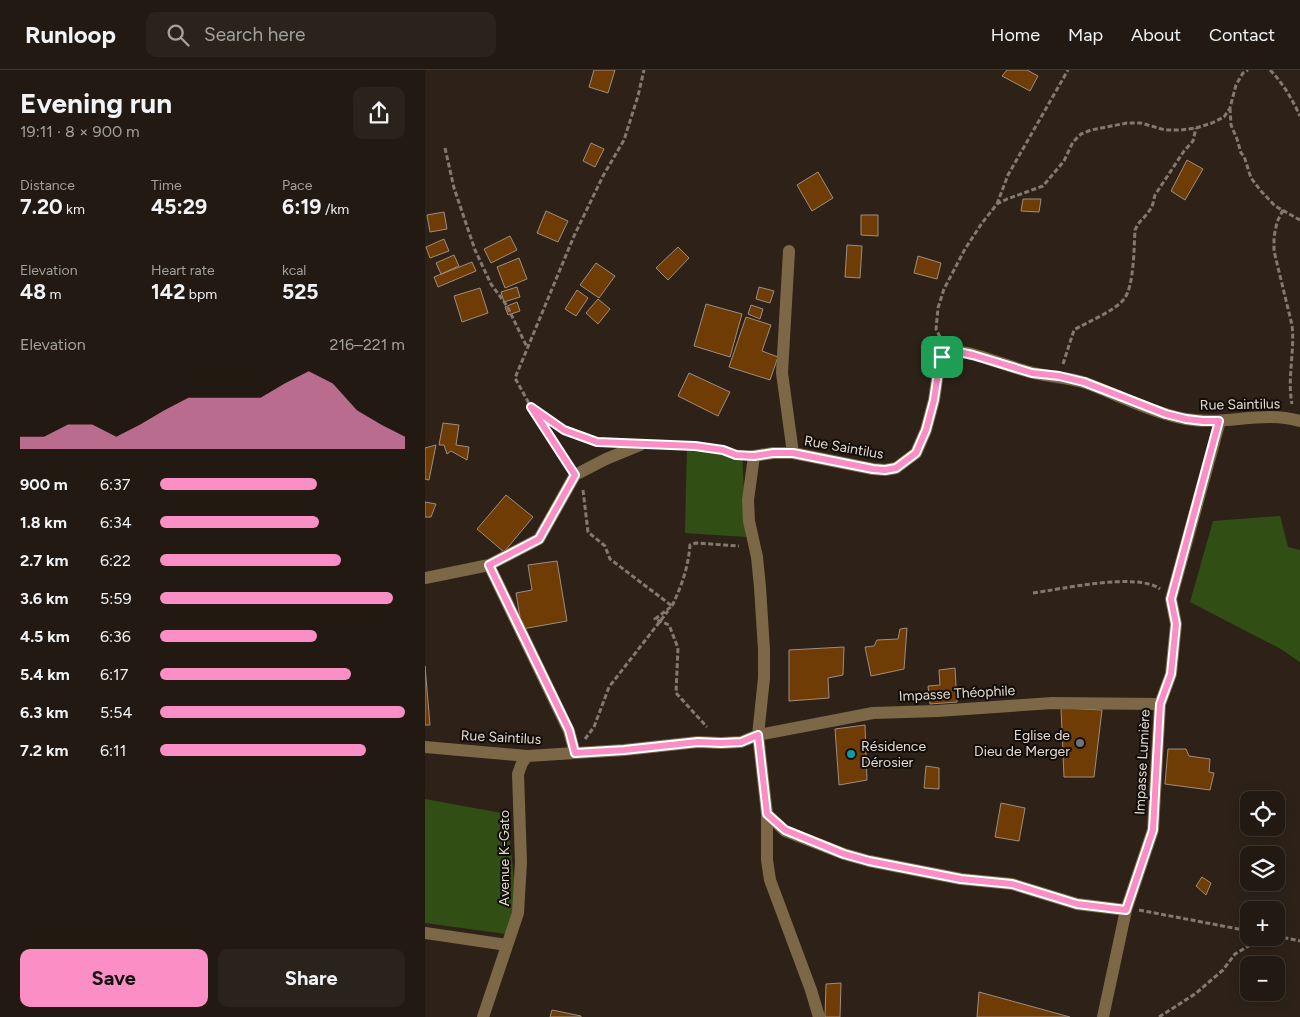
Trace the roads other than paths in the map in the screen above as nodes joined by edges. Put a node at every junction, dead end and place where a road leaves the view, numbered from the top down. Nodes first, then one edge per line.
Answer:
1 (789, 252) dead end
2 (1297, 420) edge
3 (1219, 421) junction
4 (640, 445) road end
5 (793, 453) junction
6 (489, 565) junction
7 (425, 578) edge
8 (1160, 704) junction
9 (758, 735) junction
10 (425, 747) edge
11 (575, 753) junction
12 (527, 756) junction
13 (767, 814) junction
14 (1126, 910) junction
15 (425, 933) edge
16 (507, 945) junction
17 (483, 1017) edge
18 (819, 1017) edge
19 (1103, 1017) edge

1 - 5 street
2 - 3 street, Rue Saintilus
3 - 5 street, Rue Saintilus
3 - 8 street, Impasse Lumière
4 - 6 street
5 - 9 street, Rue Saintilus
6 - 7 street
6 - 11 street
8 - 9 street, Impasse Théophile
8 - 14 street, Impasse Lumière
9 - 11 street, Rue Saintilus
9 - 13 street
10 - 12 street, Rue Saintilus
11 - 12 street, Rue Saintilus
12 - 16 street, Avenue K-Gato
13 - 14 street
13 - 18 street
14 - 19 street, Impasse Lumière
15 - 16 street
16 - 17 street, Avenue K-Gato

